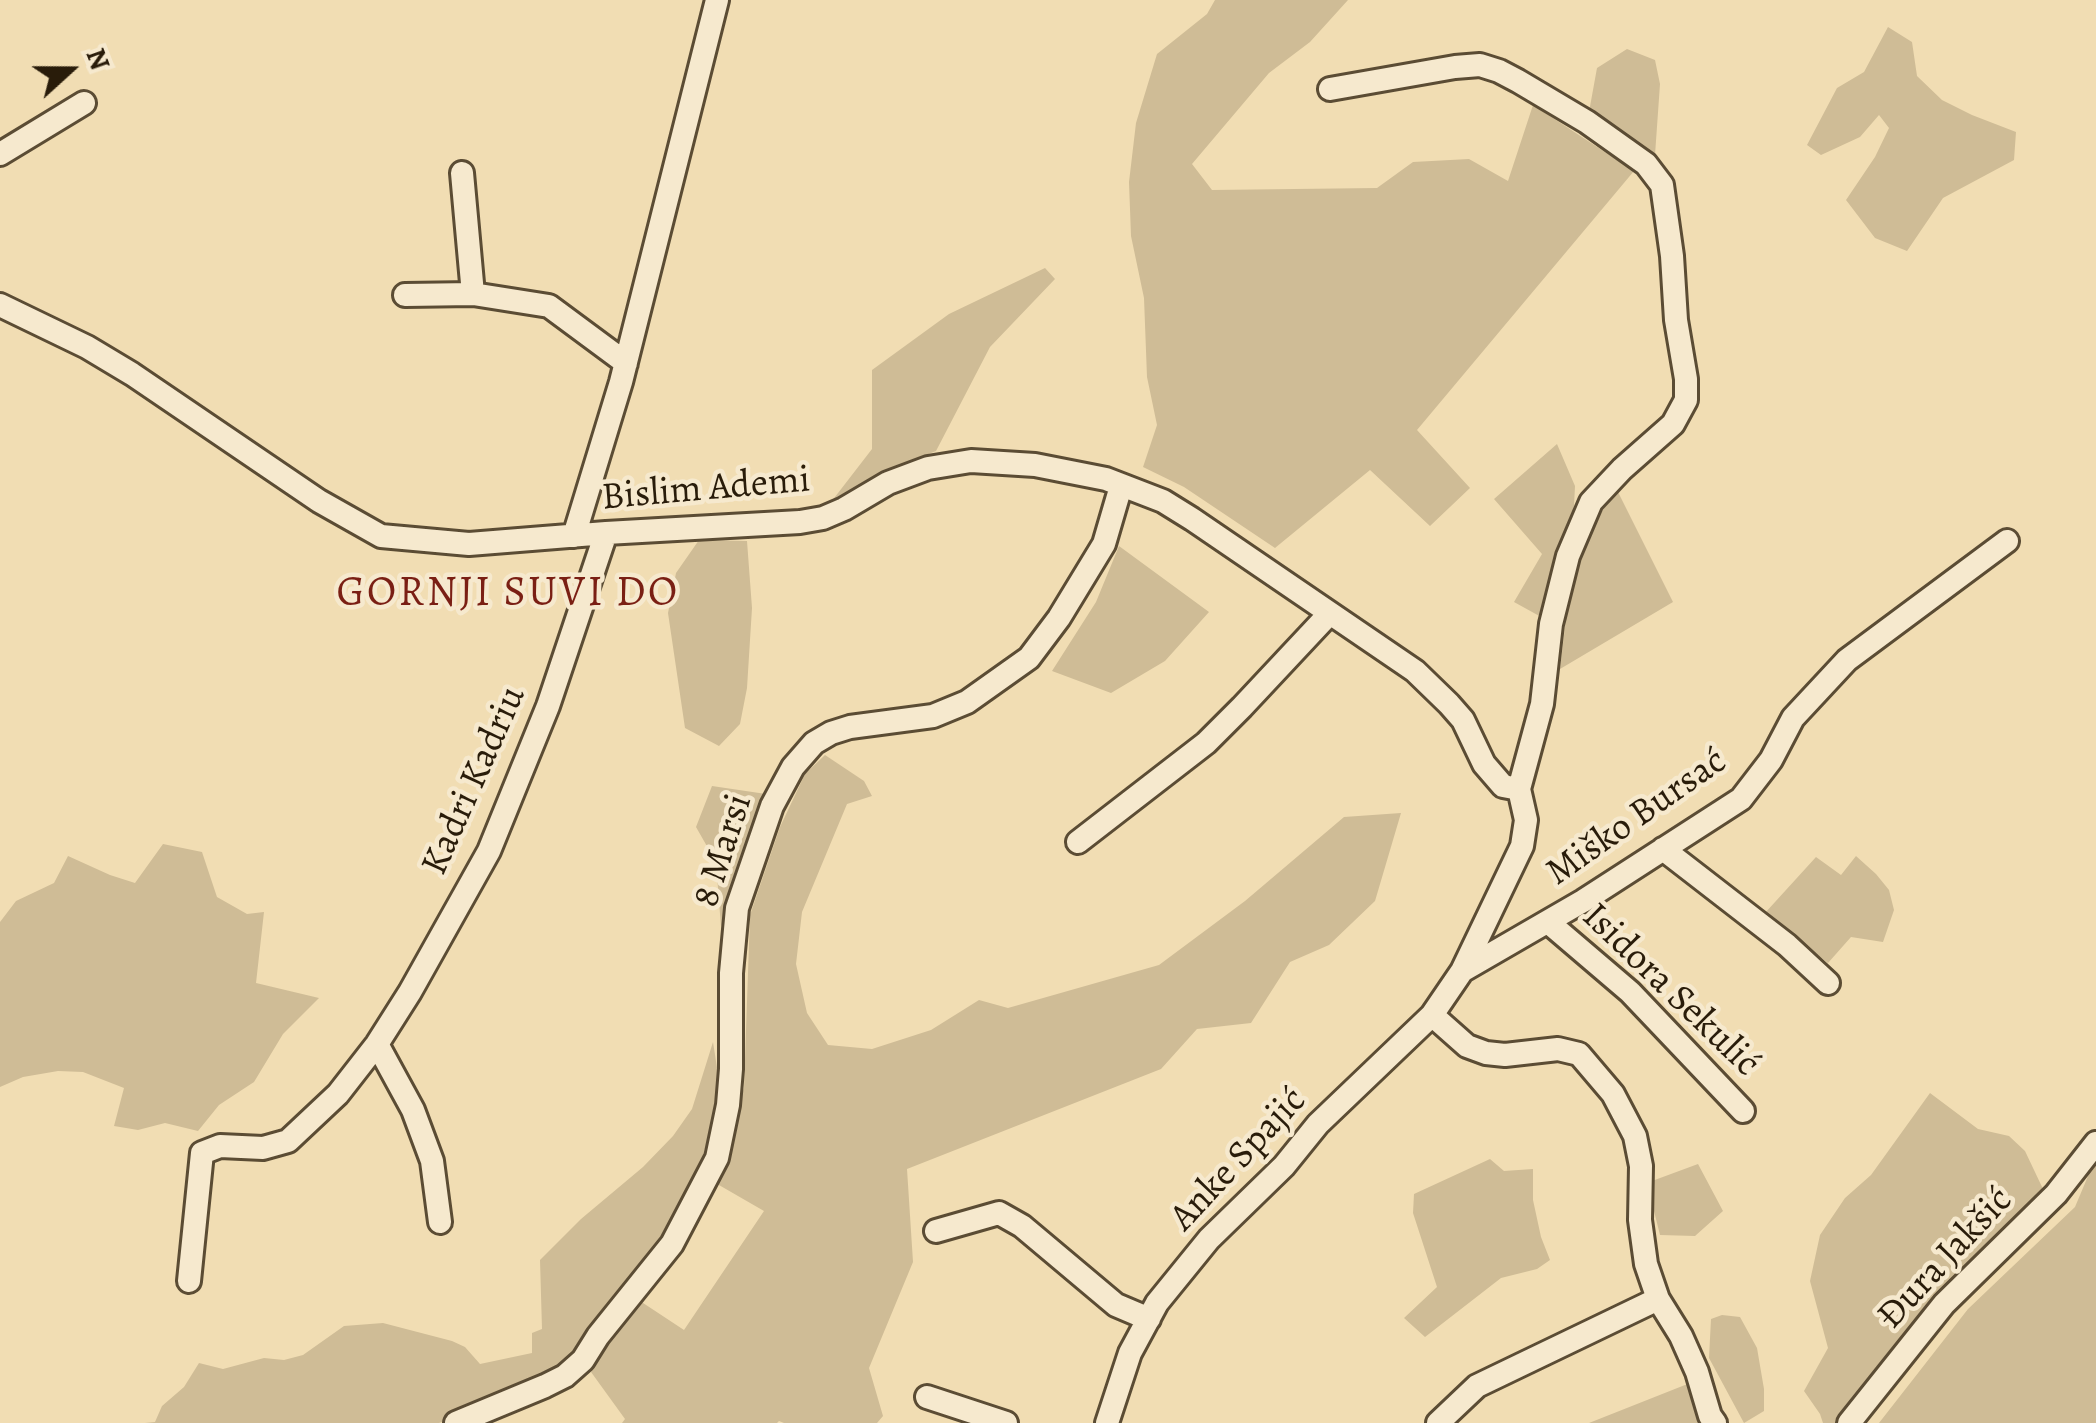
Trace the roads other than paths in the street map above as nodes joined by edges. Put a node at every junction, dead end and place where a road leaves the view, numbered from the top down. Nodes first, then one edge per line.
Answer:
1 (716, 0) edge
2 (1330, 89) dead end
3 (84, 104) dead end
4 (0, 154) edge
5 (462, 173) dead end
6 (473, 294) junction
7 (405, 295) dead end
8 (0, 304) edge
9 (626, 363) junction
10 (1121, 486) junction
11 (606, 532) junction
12 (574, 536) junction
13 (2007, 541) dead end
14 (1330, 613) junction
15 (1519, 789) junction
16 (1078, 842) dead end
17 (1663, 849) junction
18 (1548, 922) junction
19 (1462, 971) junction
20 (1828, 983) dead end
21 (1432, 1015) junction
22 (378, 1044) junction
23 (1743, 1111) dead end
24 (2096, 1144) edge
25 (440, 1222) dead end
26 (936, 1231) dead end
27 (188, 1281) dead end
28 (1658, 1300) junction
29 (1149, 1318) junction
30 (927, 1397) dead end
31 (456, 1423) edge
32 (1006, 1423) edge
33 (1107, 1423) edge
34 (1438, 1423) edge
35 (1715, 1423) edge
36 (1849, 1423) edge

1 - 9 street
2 - 15 street
3 - 4 street
5 - 6 street
6 - 7 street
6 - 9 street
8 - 12 street, Bislim Ademi
9 - 12 street
10 - 11 street, Bislim Ademi
10 - 14 street, Bislim Ademi
10 - 31 street, 8 Marsi
11 - 12 street, Bislim Ademi
11 - 22 street, Kadri Kadriu
13 - 17 street, Miško Bursać
14 - 15 street, Bislim Ademi
14 - 16 street
15 - 19 street
17 - 18 street, Miško Bursać
17 - 20 street
18 - 19 street, Miško Bursać
18 - 23 street, Isidora Sekulić
19 - 21 street, Anke Spajić
21 - 28 street
21 - 29 street, Anke Spajić
22 - 25 street
22 - 27 street, Kadri Kadriu
24 - 36 street, Ðura Jakšić
26 - 29 street
28 - 34 street
28 - 35 street
29 - 33 street, Anke Spajić
30 - 32 street

